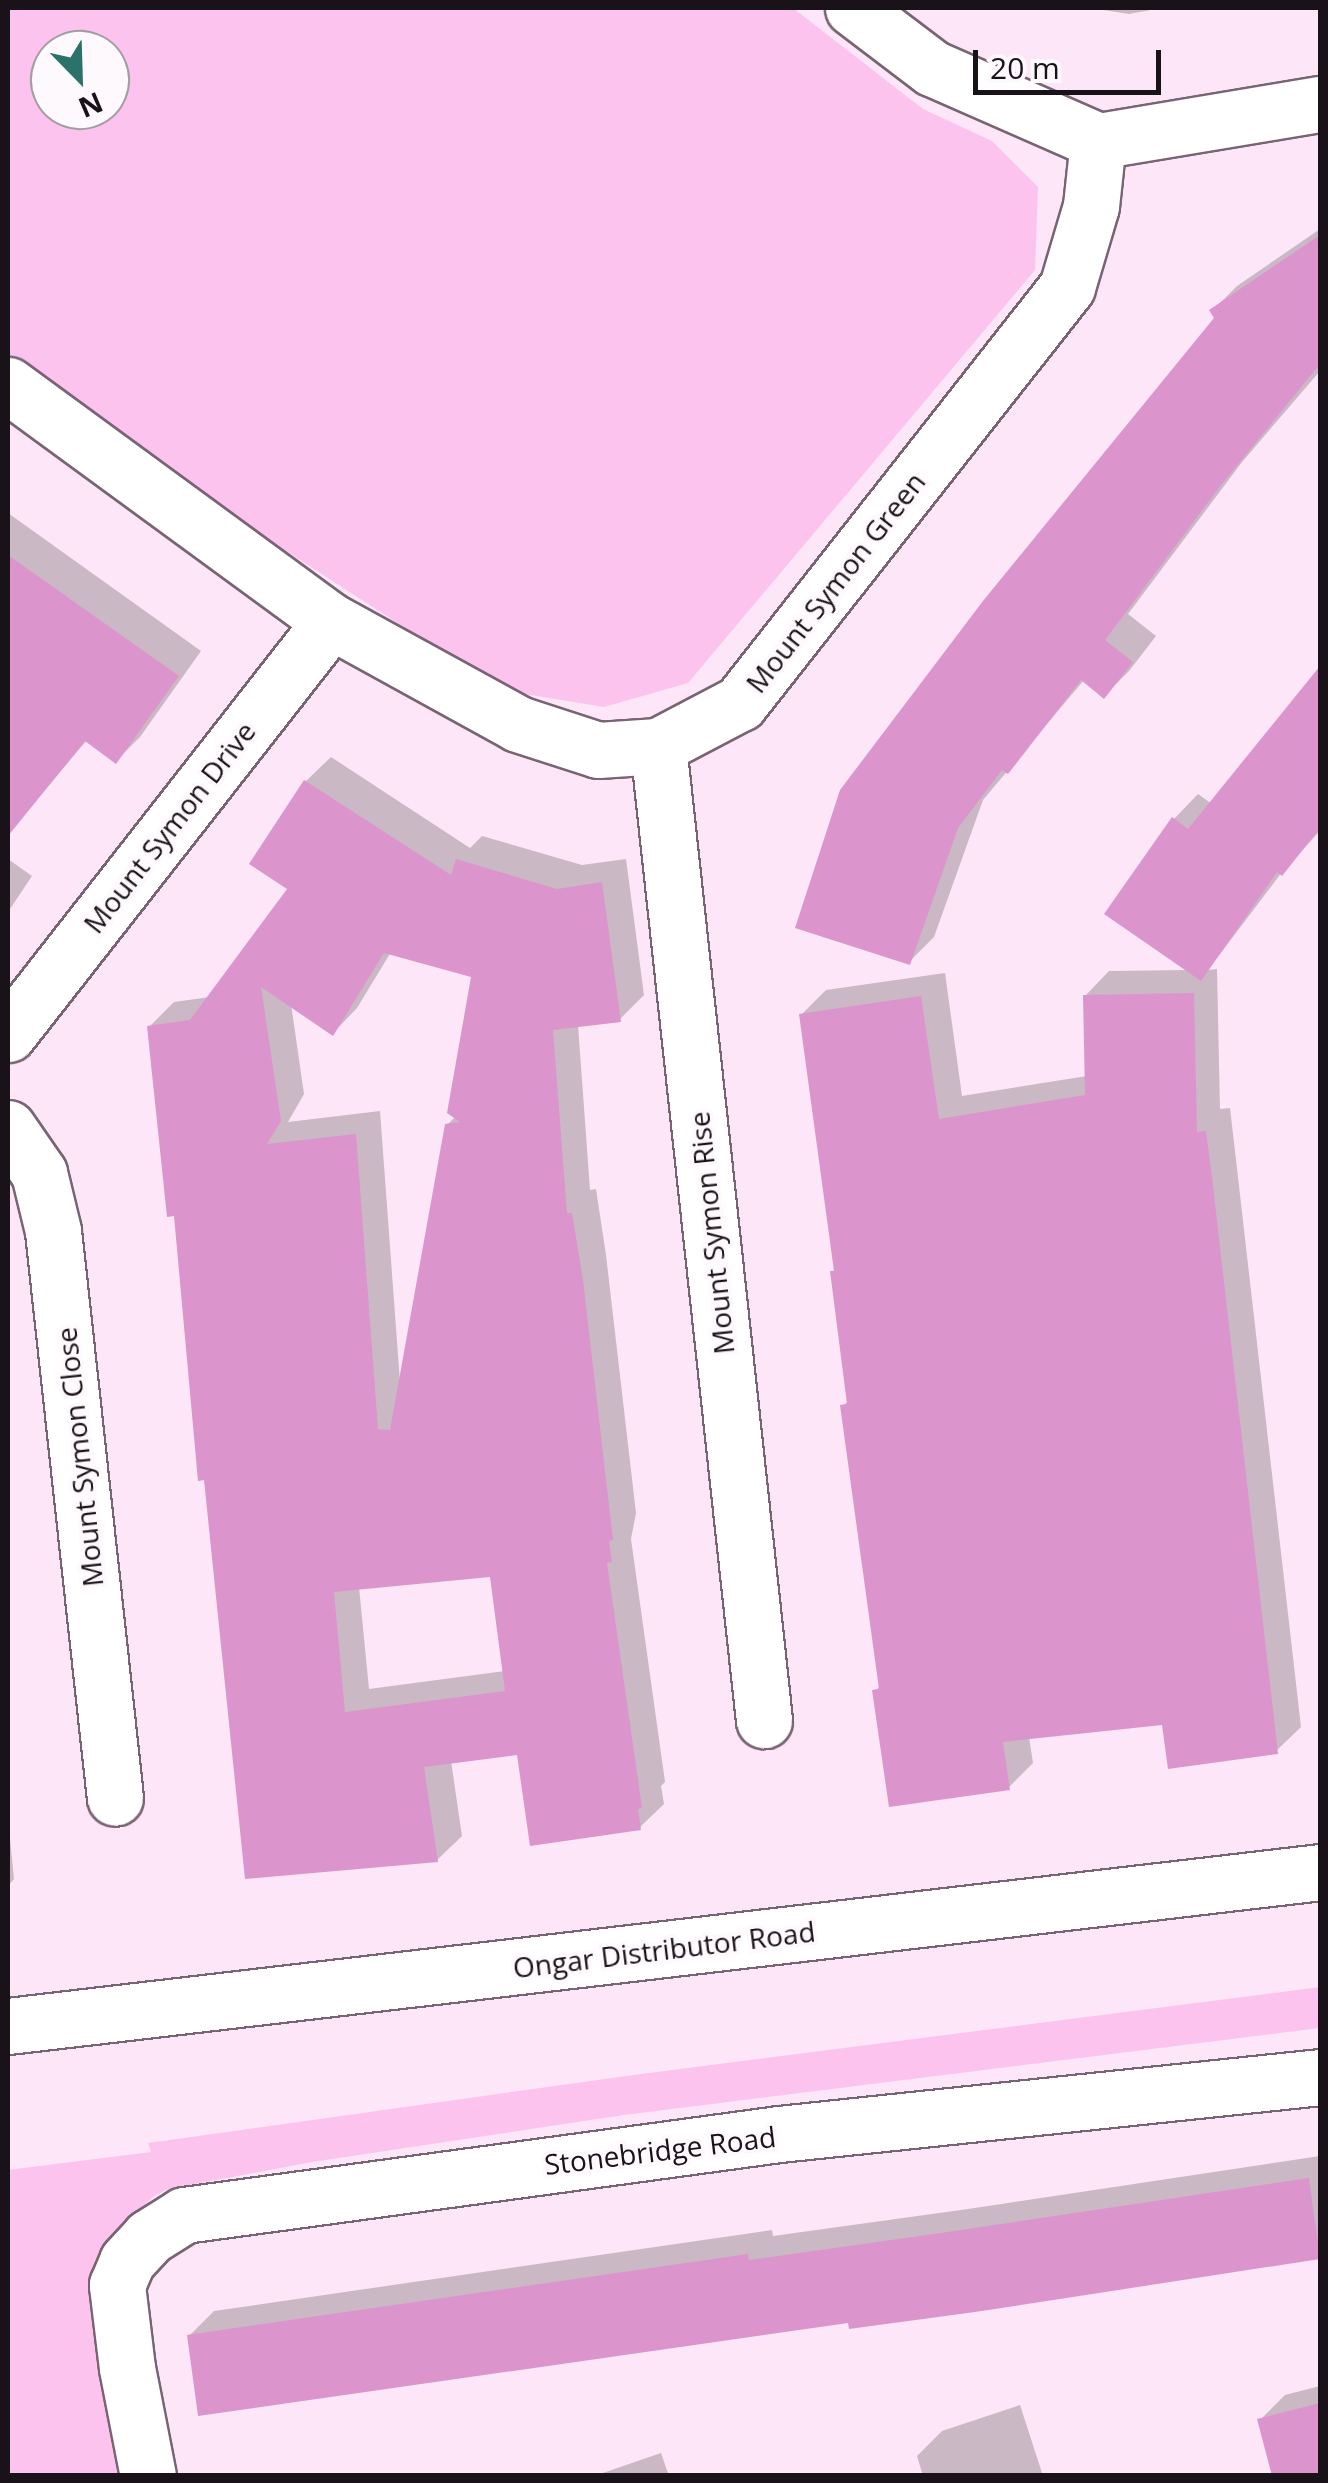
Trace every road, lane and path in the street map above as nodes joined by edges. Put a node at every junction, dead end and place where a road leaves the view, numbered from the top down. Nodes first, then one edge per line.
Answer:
1 (853, 8) edge
2 (1320, 104) edge
3 (1098, 141) junction
4 (8, 384) edge
5 (330, 621) junction
6 (658, 746) junction
7 (8, 1034) edge
8 (8, 1128) edge
9 (764, 1720) dead end
10 (115, 1798) dead end
11 (1320, 1872) edge
12 (8, 2026) edge
13 (1320, 2077) edge
14 (148, 2476) edge

1 - 3 street
2 - 3 street
3 - 6 street, Mount Symon Green
4 - 5 street, Mount Symon Green
5 - 6 street, Mount Symon Green
5 - 7 street, Mount Symon Drive
6 - 9 street, Mount Symon Rise
8 - 10 street, Mount Symon Close
11 - 12 street, Ongar Distributor Road
13 - 14 street, Stonebridge Road

